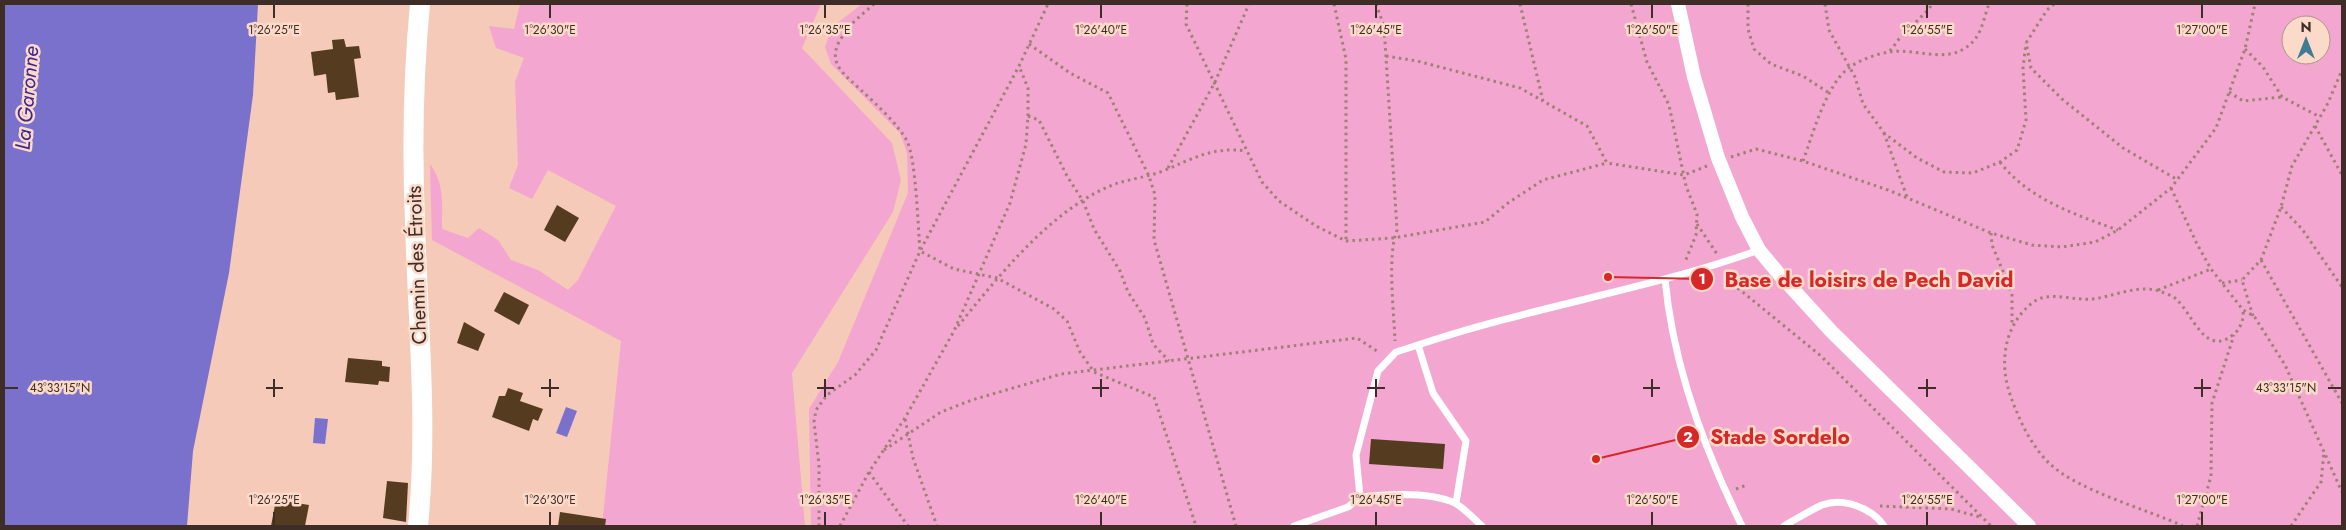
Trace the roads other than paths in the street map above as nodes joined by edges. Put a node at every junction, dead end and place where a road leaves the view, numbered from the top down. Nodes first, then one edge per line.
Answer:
1 (420, 4) edge
2 (1678, 4) edge
3 (1759, 250) junction
4 (1665, 279) junction
5 (1418, 345) junction
6 (1360, 497) junction
7 (1456, 503) junction
8 (418, 526) edge
9 (1294, 526) edge
10 (1482, 526) edge
11 (1742, 526) edge
12 (1784, 526) edge
13 (1884, 526) edge
14 (2029, 526) edge

1 - 8 main road, Chemin des Étroits
2 - 3 street
3 - 4 lane
3 - 14 street
4 - 5 lane
4 - 11 lane
5 - 6 lane
5 - 7 lane
6 - 7 lane
6 - 9 lane
7 - 10 lane
12 - 13 lane

